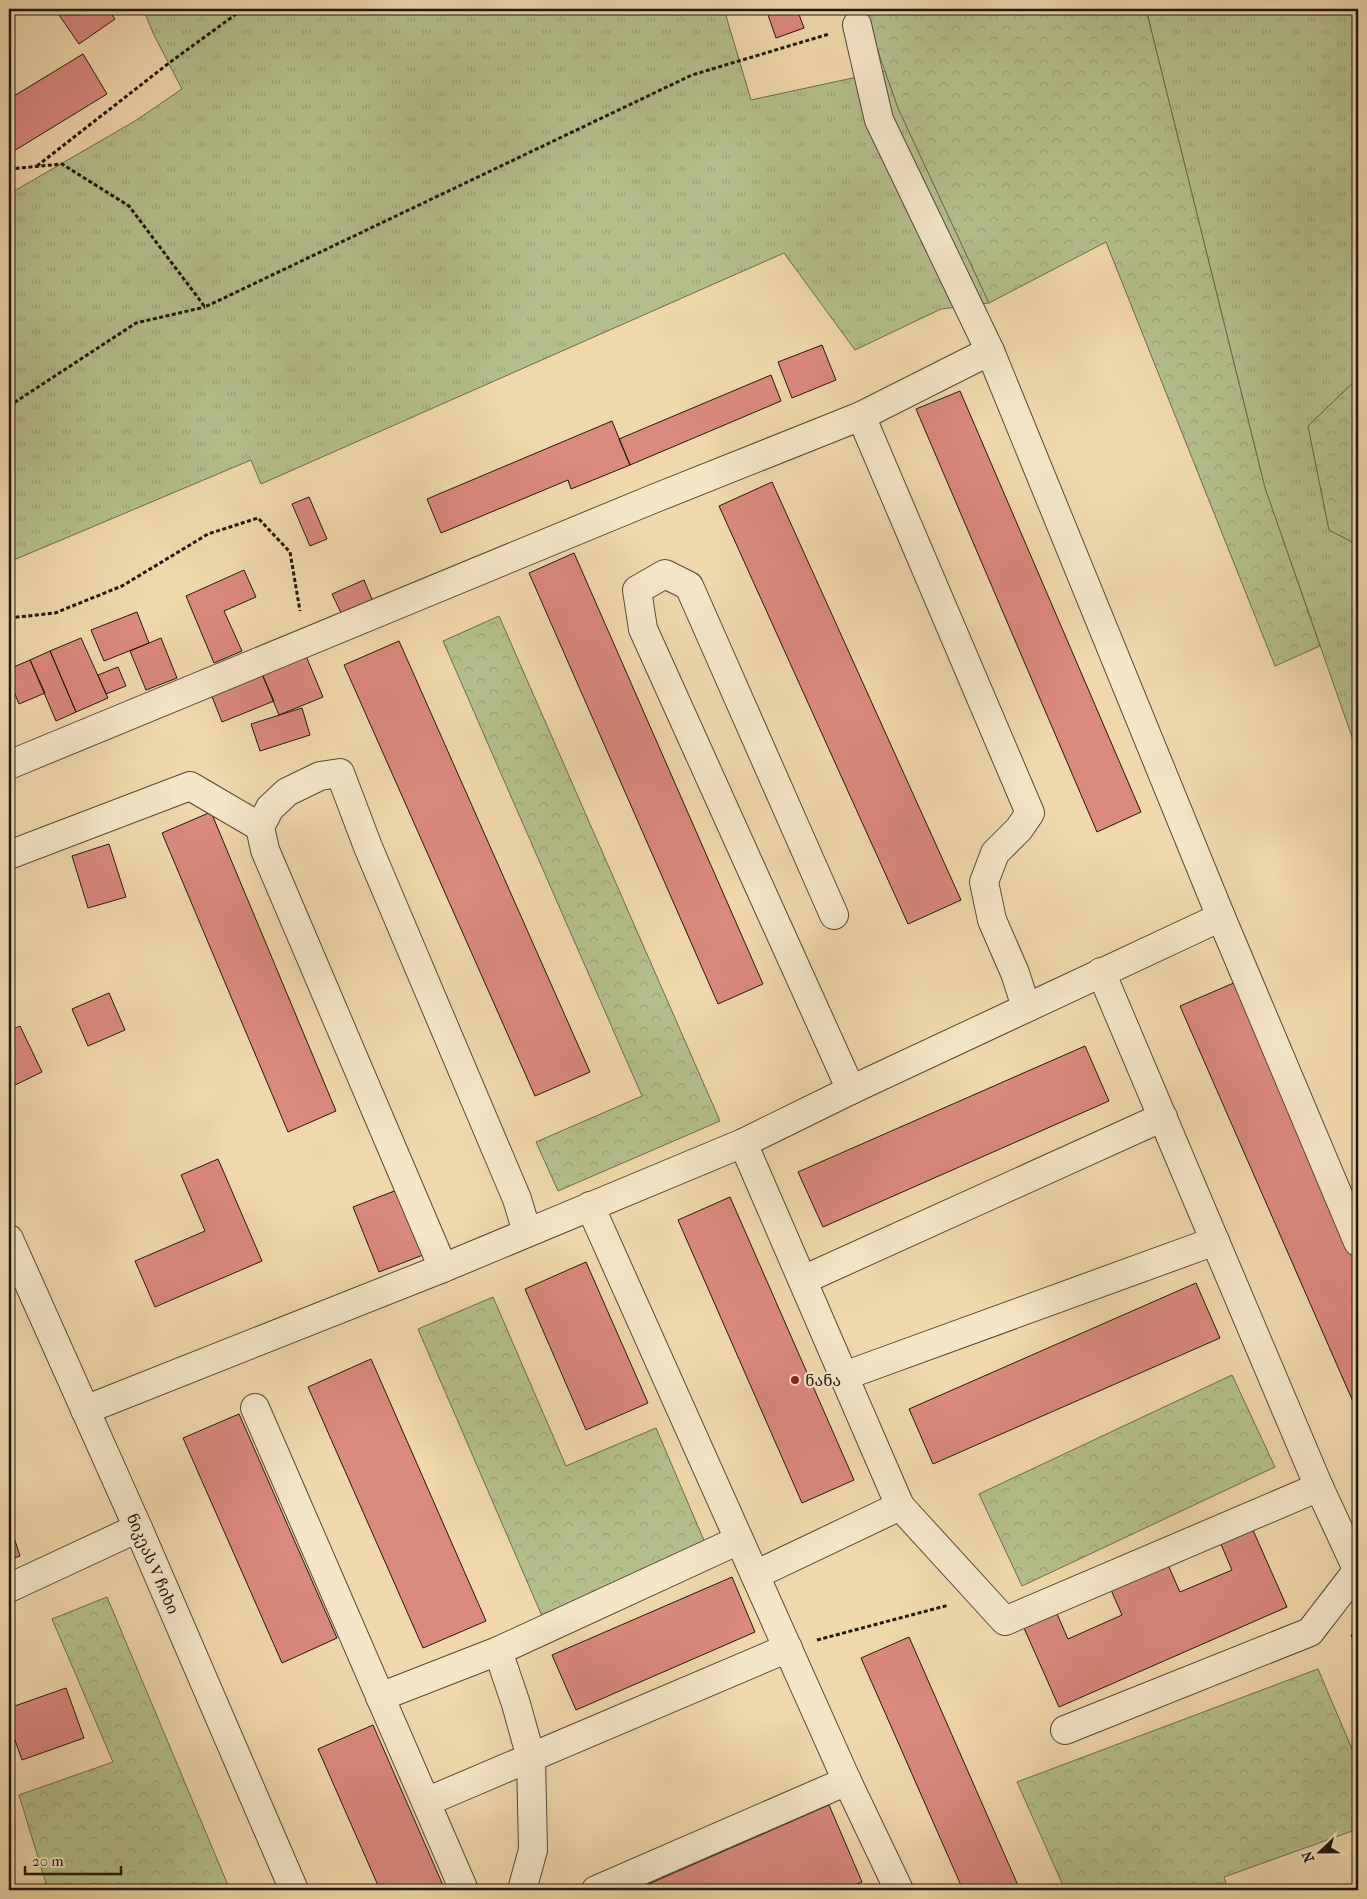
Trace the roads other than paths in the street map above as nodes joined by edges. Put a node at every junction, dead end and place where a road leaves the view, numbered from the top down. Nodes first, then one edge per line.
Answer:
1 (857, 25) road end
2 (990, 351) junction
3 (861, 416) junction
4 (9, 765) edge
5 (260, 827) junction
6 (9, 855) edge
7 (834, 915) dead end
8 (1220, 917) junction
9 (1101, 972) junction
10 (1026, 1008) junction
11 (851, 1090) junction
12 (1163, 1117) junction
13 (743, 1143) junction
14 (590, 1206) junction
15 (527, 1232) junction
16 (9, 1239) edge
17 (1215, 1241) junction
18 (1358, 1242) edge
19 (443, 1268) junction
20 (803, 1280) junction
21 (844, 1376) junction
22 (255, 1408) dead end
23 (85, 1410) junction
24 (1319, 1487) junction
25 (900, 1506) junction
26 (138, 1528) junction
27 (739, 1540) junction
28 (1358, 1571) edge
29 (755, 1575) junction
30 (9, 1588) edge
31 (788, 1648) junction
32 (498, 1651) junction
33 (380, 1697) junction
34 (1065, 1730) dead end
35 (531, 1758) junction
36 (847, 1781) junction
37 (426, 1802) junction
38 (294, 1890) edge
39 (464, 1890) edge
40 (522, 1890) edge
41 (596, 1890) edge
42 (899, 1890) edge

1 - 2 street
2 - 3 street
2 - 8 street
3 - 4 street
3 - 10 street
5 - 6 street
5 - 15 street
5 - 19 street
7 - 11 street
8 - 9 street
8 - 18 street
9 - 10 street
9 - 12 street
10 - 11 street
11 - 13 street
12 - 17 street
12 - 20 street
13 - 14 street
13 - 20 street
14 - 15 street
14 - 27 street
15 - 19 street
16 - 23 street, ნიკეას V ჩიხი
17 - 21 street
17 - 24 street
19 - 23 street
20 - 21 street
21 - 25 street
22 - 33 street
23 - 26 street, ნიკეას V ჩიხი
24 - 25 street
24 - 28 street
25 - 29 street
26 - 30 street
26 - 38 street, ნიკეას V ჩიხი
27 - 29 street
27 - 32 street
28 - 34 street
29 - 31 street
31 - 35 street
31 - 36 street
32 - 33 street
32 - 35 street
33 - 37 street
35 - 37 street
35 - 40 street
36 - 41 street
36 - 42 street
37 - 39 street

